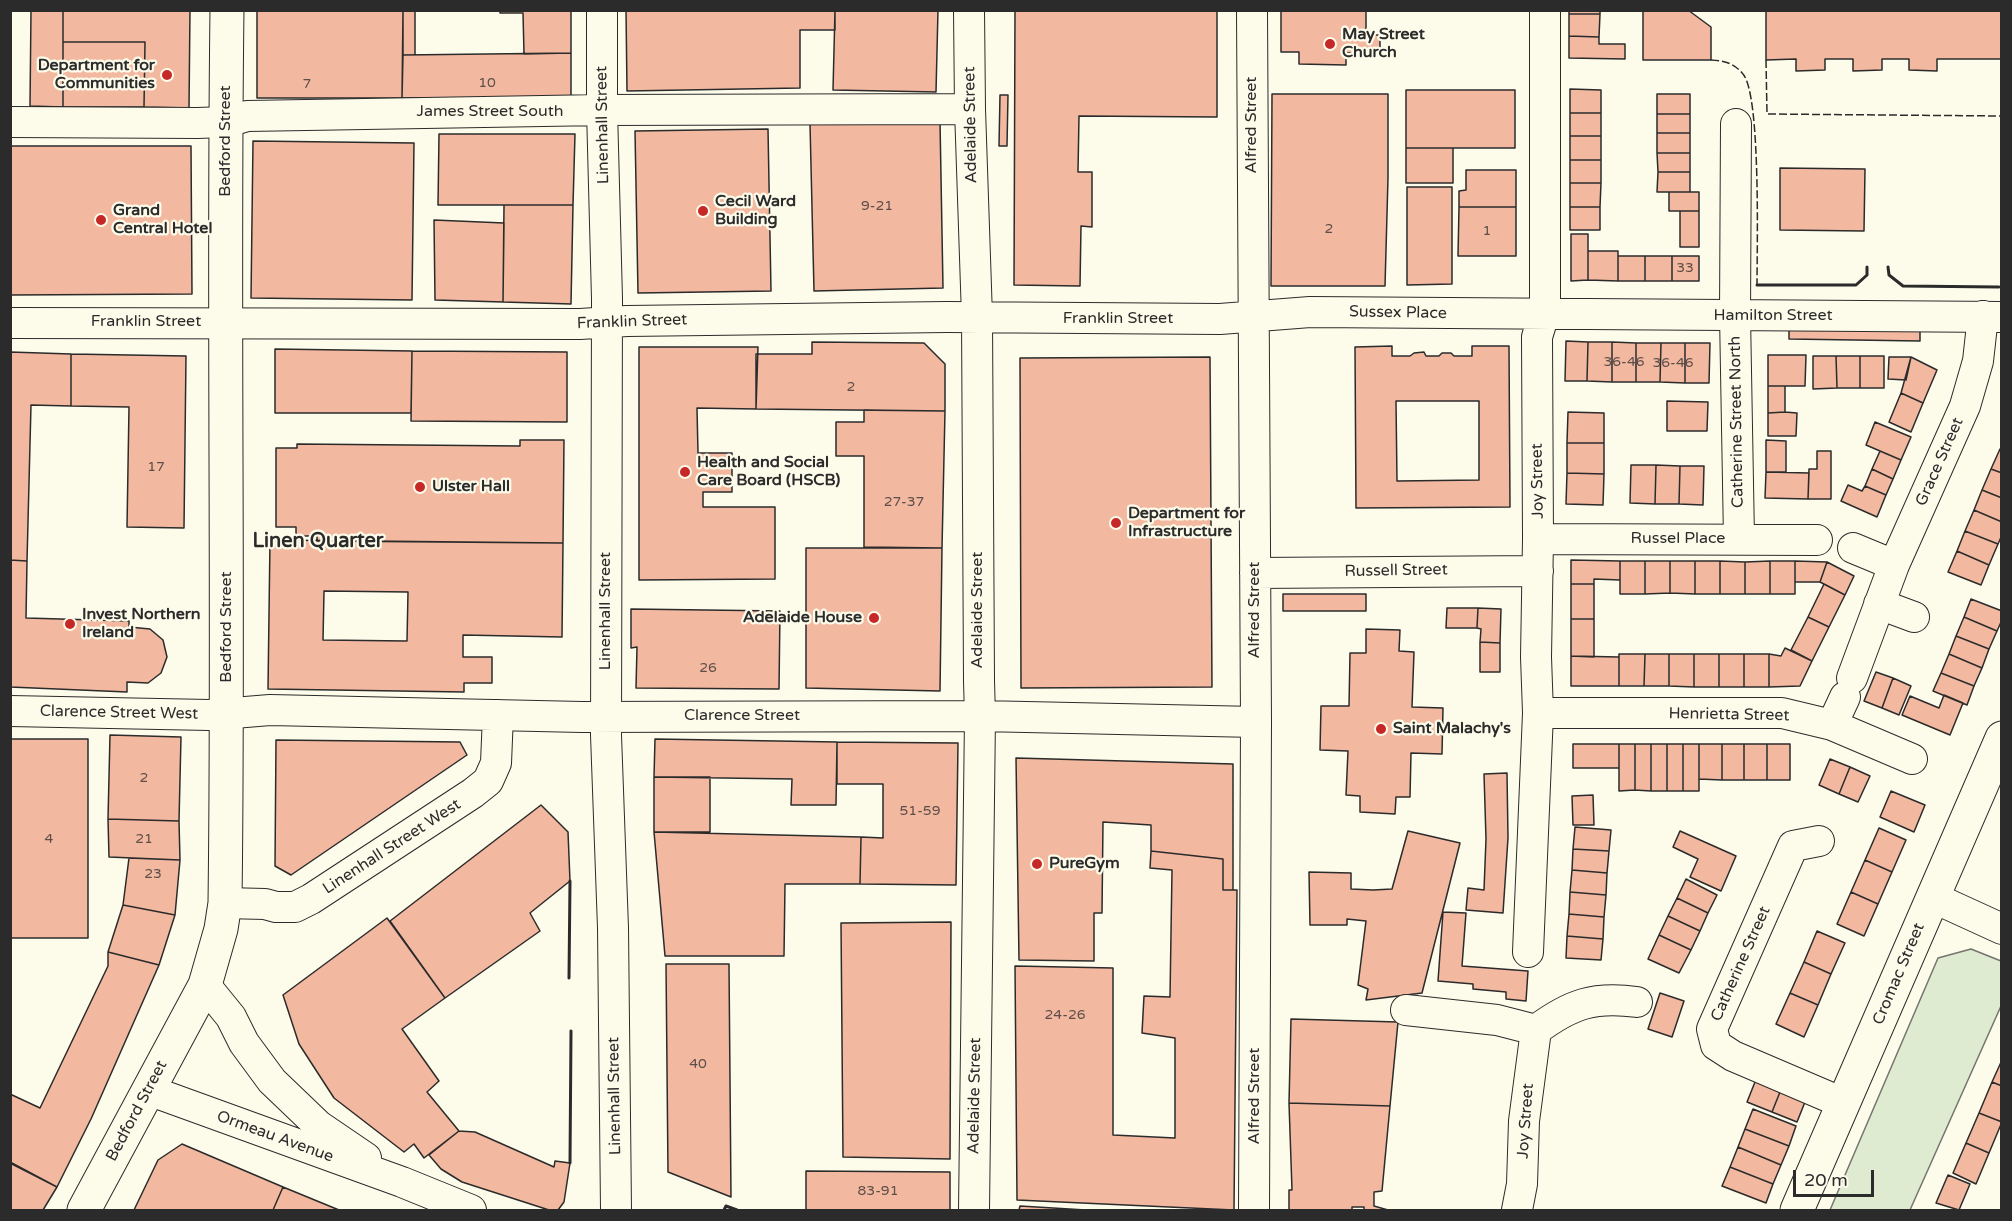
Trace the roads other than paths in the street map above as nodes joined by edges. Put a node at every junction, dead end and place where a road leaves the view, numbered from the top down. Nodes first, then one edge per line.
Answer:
1 (227, 10) edge
2 (602, 10) edge
3 (969, 10) edge
4 (1252, 10) edge
5 (1545, 10) edge
6 (970, 109) junction
7 (602, 110) junction
8 (10, 122) edge
9 (226, 122) junction
10 (1736, 124) dead end
11 (1544, 314) junction
12 (1735, 315) junction
13 (977, 317) junction
14 (1992, 317) edge
15 (1253, 318) junction
16 (607, 321) junction
17 (227, 322) junction
18 (10, 323) edge
19 (1539, 539) junction
20 (1739, 539) junction
21 (1817, 540) dead end
22 (1853, 548) dead end
23 (1894, 565) junction
24 (1538, 571) junction
25 (1255, 573) junction
26 (1879, 604) junction
27 (1914, 617) dead end
28 (10, 711) edge
29 (227, 713) junction
30 (1538, 713) junction
31 (498, 715) junction
32 (980, 716) junction
33 (606, 717) junction
34 (1256, 722) junction
35 (1832, 725) junction
36 (2001, 738) edge
37 (1912, 759) dead end
38 (1819, 841) dead end
39 (1932, 897) junction
40 (225, 903) junction
41 (2001, 929) edge
42 (1528, 952) dead end
43 (205, 985) junction
44 (1637, 1002) dead end
45 (1406, 1010) dead end
46 (1536, 1030) junction
47 (148, 1090) junction
48 (1843, 1103) junction
49 (402, 1182) junction
50 (84, 1210) edge
51 (471, 1210) edge
52 (616, 1210) edge
53 (974, 1210) edge
54 (1254, 1210) edge
55 (1517, 1210) edge
56 (1797, 1210) edge

1 - 9 main road, Bedford Street
2 - 7 street, Linenhall Street
3 - 6 street, Adelaide Street
4 - 15 street, Alfred Street
5 - 11 street, Joy Street
6 - 7 street, James Street South
6 - 13 street, Adelaide Street
7 - 9 street, James Street South
7 - 16 street, Linenhall Street
8 - 9 street, James Street South
9 - 17 main road, Bedford Street
10 - 12 street, Catherine Street North
11 - 12 street, Hamilton Street
11 - 15 street, Sussex Place
11 - 19 street, Joy Street
12 - 14 street, Hamilton Street
12 - 20 street, Catherine Street North
13 - 15 street, Franklin Street
13 - 16 street, Franklin Street
13 - 32 street, Adelaide Street
14 - 23 street, Grace Street
15 - 25 street, Alfred Street
16 - 17 street, Franklin Street
16 - 33 street, Linenhall Street
17 - 18 street, Franklin Street
17 - 29 main road, Bedford Street
19 - 20 street, Russel Place
19 - 24 street, Joy Street
20 - 21 street, Russel Place
22 - 23 street
23 - 26 street, Grace Street
24 - 25 street, Russell Street
24 - 30 street, Joy Street
25 - 34 street, Alfred Street
26 - 27 street
26 - 35 street, Grace Street
28 - 29 street, Clarence Street West
29 - 31 street, Clarence Street
29 - 40 main road, Bedford Street
30 - 35 street, Henrietta Street
30 - 42 street, Joy Street
31 - 33 street, Clarence Street
31 - 40 street, Linenhall Street West
32 - 33 street, Clarence Street
32 - 34 street, Clarence Street
32 - 53 street, Adelaide Street
33 - 52 street, Linenhall Street
34 - 54 street, Alfred Street
35 - 37 street, Henrietta Street
36 - 39 main road, Cromac Street
38 - 48 street, Catherine Street
39 - 41 street
39 - 48 main road, Cromac Street
40 - 43 main road, Bedford Street
43 - 47 main road, Bedford Street
43 - 49 street, Ormeau Avenue
44 - 46 street
45 - 46 street
46 - 55 street, Joy Street
47 - 49 street, Ormeau Avenue
47 - 50 main road, Bedford Street
48 - 56 main road, Cromac Street
49 - 51 street, Ormeau Avenue

